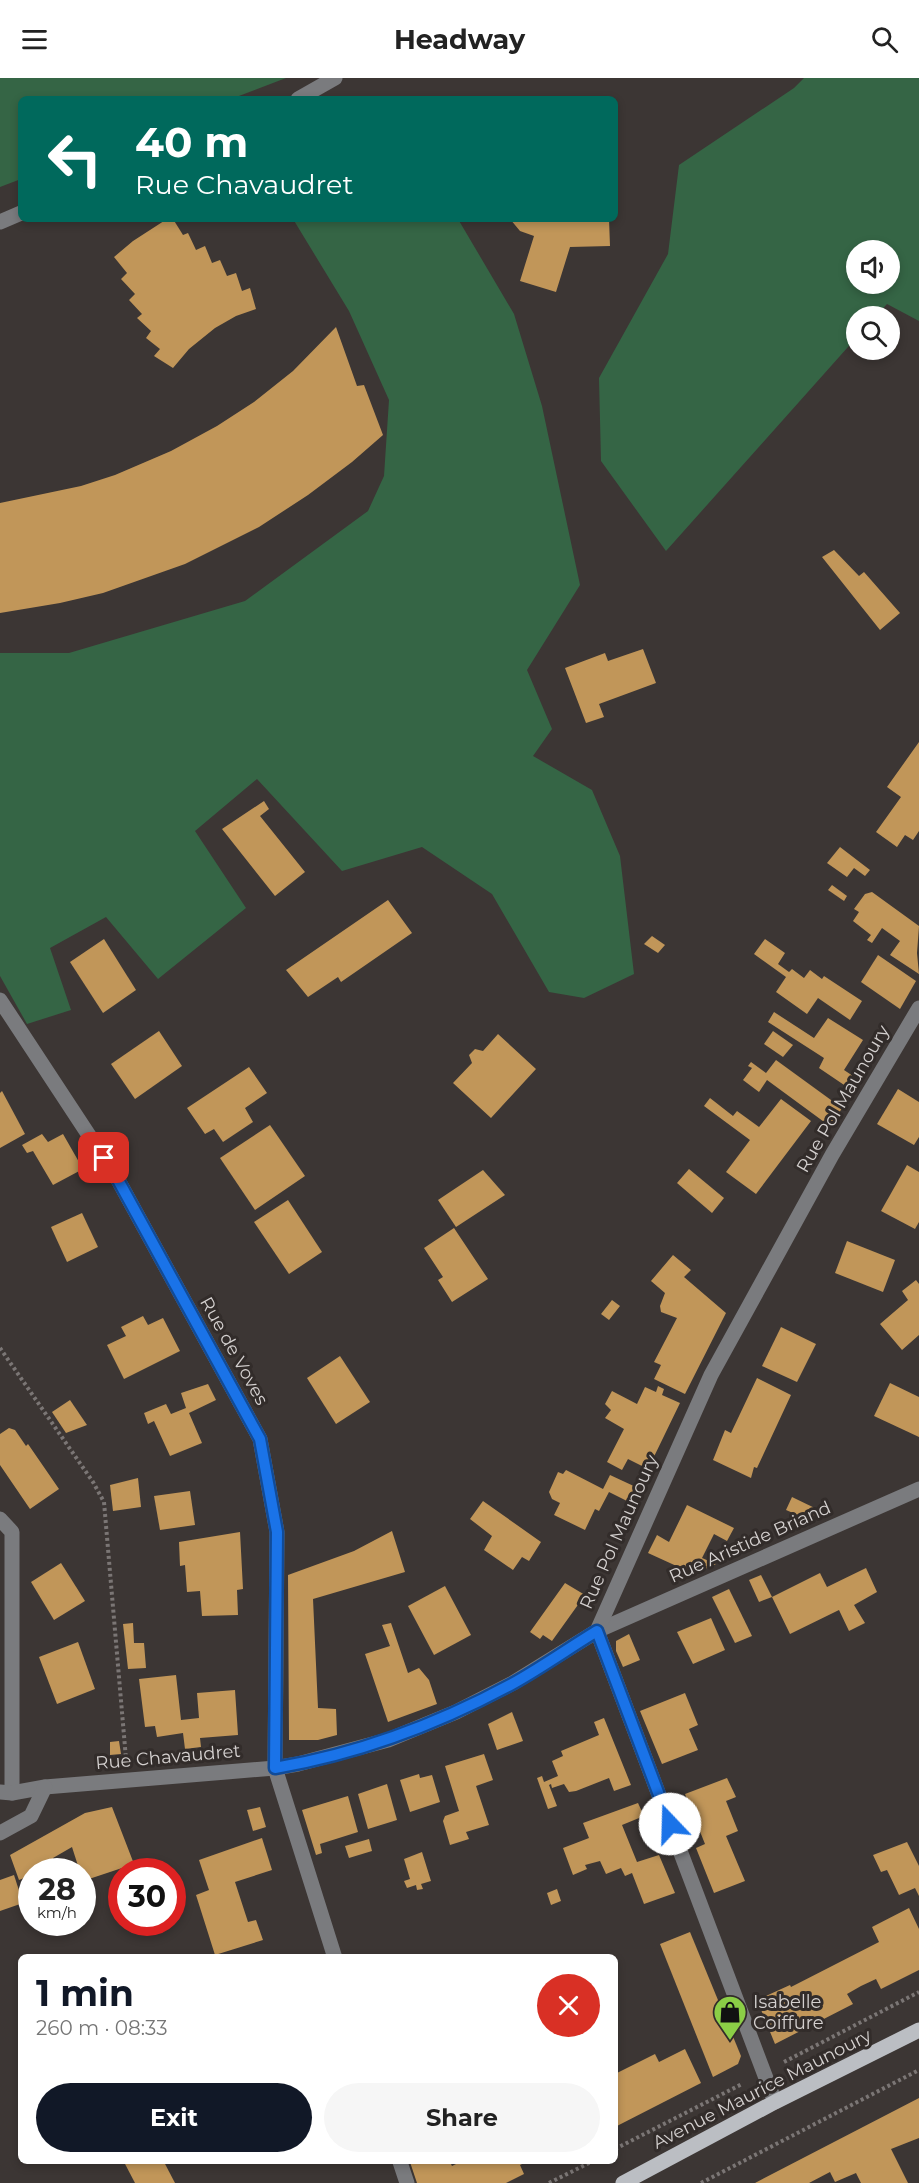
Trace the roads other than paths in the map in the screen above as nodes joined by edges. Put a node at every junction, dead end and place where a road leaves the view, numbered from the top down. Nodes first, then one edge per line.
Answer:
1 (335, 78) edge
2 (303, 96) edge
3 (18, 214) edge
4 (0, 222) edge
5 (0, 1000) edge
6 (919, 1008) edge
7 (919, 1489) edge
8 (0, 1519) edge
9 (597, 1631) junction
10 (275, 1768) junction
11 (45, 1787) junction
12 (6, 1792) edge
13 (0, 1833) edge
14 (334, 1954) edge
15 (919, 2030) edge
16 (775, 2102) junction
17 (401, 2164) edge
18 (407, 2183) edge
19 (623, 2183) edge

1 - 2 street
3 - 4 street
5 - 10 street, Rue de Voves
6 - 9 street, Rue Pol Maunoury
7 - 9 street, Rue Aristide Briand
8 - 12 street
9 - 10 street, Rue Chavaudret
9 - 16 street, Rue Pol Maunoury
10 - 11 street, Rue Chavaudret
10 - 14 street, Rue de Voves
11 - 12 street, Rue Chavaudret
11 - 13 street
15 - 16 main road, Avenue Maurice Maunoury
16 - 19 main road, Avenue Maurice Maunoury
17 - 18 street

